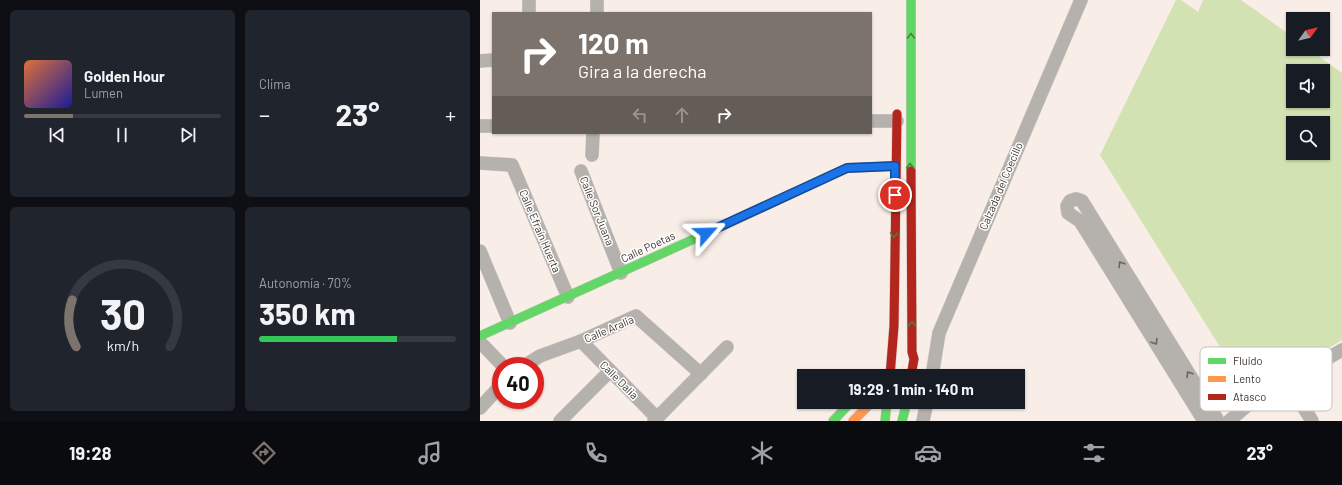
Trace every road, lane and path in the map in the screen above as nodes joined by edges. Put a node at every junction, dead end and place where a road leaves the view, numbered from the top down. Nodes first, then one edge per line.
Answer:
1 (529, 0) edge
2 (597, 0) edge
3 (911, 0) edge
4 (1081, 0) edge
5 (529, 12) edge
6 (597, 12) edge
7 (492, 60) edge
8 (480, 61) edge
9 (897, 106) dead end
10 (872, 121) edge
11 (897, 122) junction
12 (480, 126) edge
13 (492, 126) edge
14 (593, 134) edge
15 (592, 155) dead end
16 (480, 163) edge
17 (895, 166) junction
18 (581, 171) dead end
19 (480, 251) edge
20 (621, 273) junction
21 (568, 297) junction
22 (510, 323) junction
23 (1151, 324) junction
24 (480, 336) edge
25 (581, 341) junction
26 (480, 342) edge
27 (727, 347) dead end
28 (1342, 350) edge
29 (902, 356) junction
30 (1332, 356) edge
31 (494, 357) edge
32 (538, 357) edge
33 (884, 369) edge
34 (894, 369) edge
35 (911, 369) edge
36 (933, 369) edge
37 (610, 371) junction
38 (701, 374) junction
39 (492, 395) edge
40 (1200, 396) edge
41 (480, 408) edge
42 (844, 409) edge
43 (866, 409) edge
44 (886, 409) edge
45 (905, 409) edge
46 (926, 409) edge
47 (1210, 411) edge
48 (1236, 411) edge
49 (1306, 411) edge
50 (656, 419) edge
51 (856, 420) edge
52 (560, 421) edge
53 (833, 421) edge
54 (885, 421) edge
55 (902, 421) edge
56 (923, 421) edge
57 (1217, 421) edge
58 (1312, 421) edge

1 - 5 street
2 - 6 street
29 -> 3 main road
4 - 36 street, Calzada del Coecillo
7 - 8 street
9 - 11 main road
10 - 11 street
11 - 17 main road
12 - 13 street
14 - 15 street
16 - 21 street, Calle Efraín Huerta
17 - 20 main road, Calle Poetas
17 -> 29 main road
18 - 20 street, Calle Sor Juana
19 - 22 street
20 - 21 main road, Calle Poetas
21 - 22 main road, Calle Poetas
22 - 24 main road, Calle Poetas
23 -> 23 street
23 - 40 street
25 - 32 street, Calle Aralia
25 - 37 street, Calle Dalia
25 - 38 street, Calle Aralia
26 - 31 street
27 - 38 street
28 - 30 street
29 - 33 main road
29 - 34 main road
29 - 35 main road
37 - 50 street, Calle Dalia
37 - 52 street
38 - 50 street
39 - 41 street
42 - 53 main road
43 - 51 main road
44 - 54 main road
45 - 55 main road
46 - 56 street
47 - 57 street
48 - 57 street
49 - 58 street

